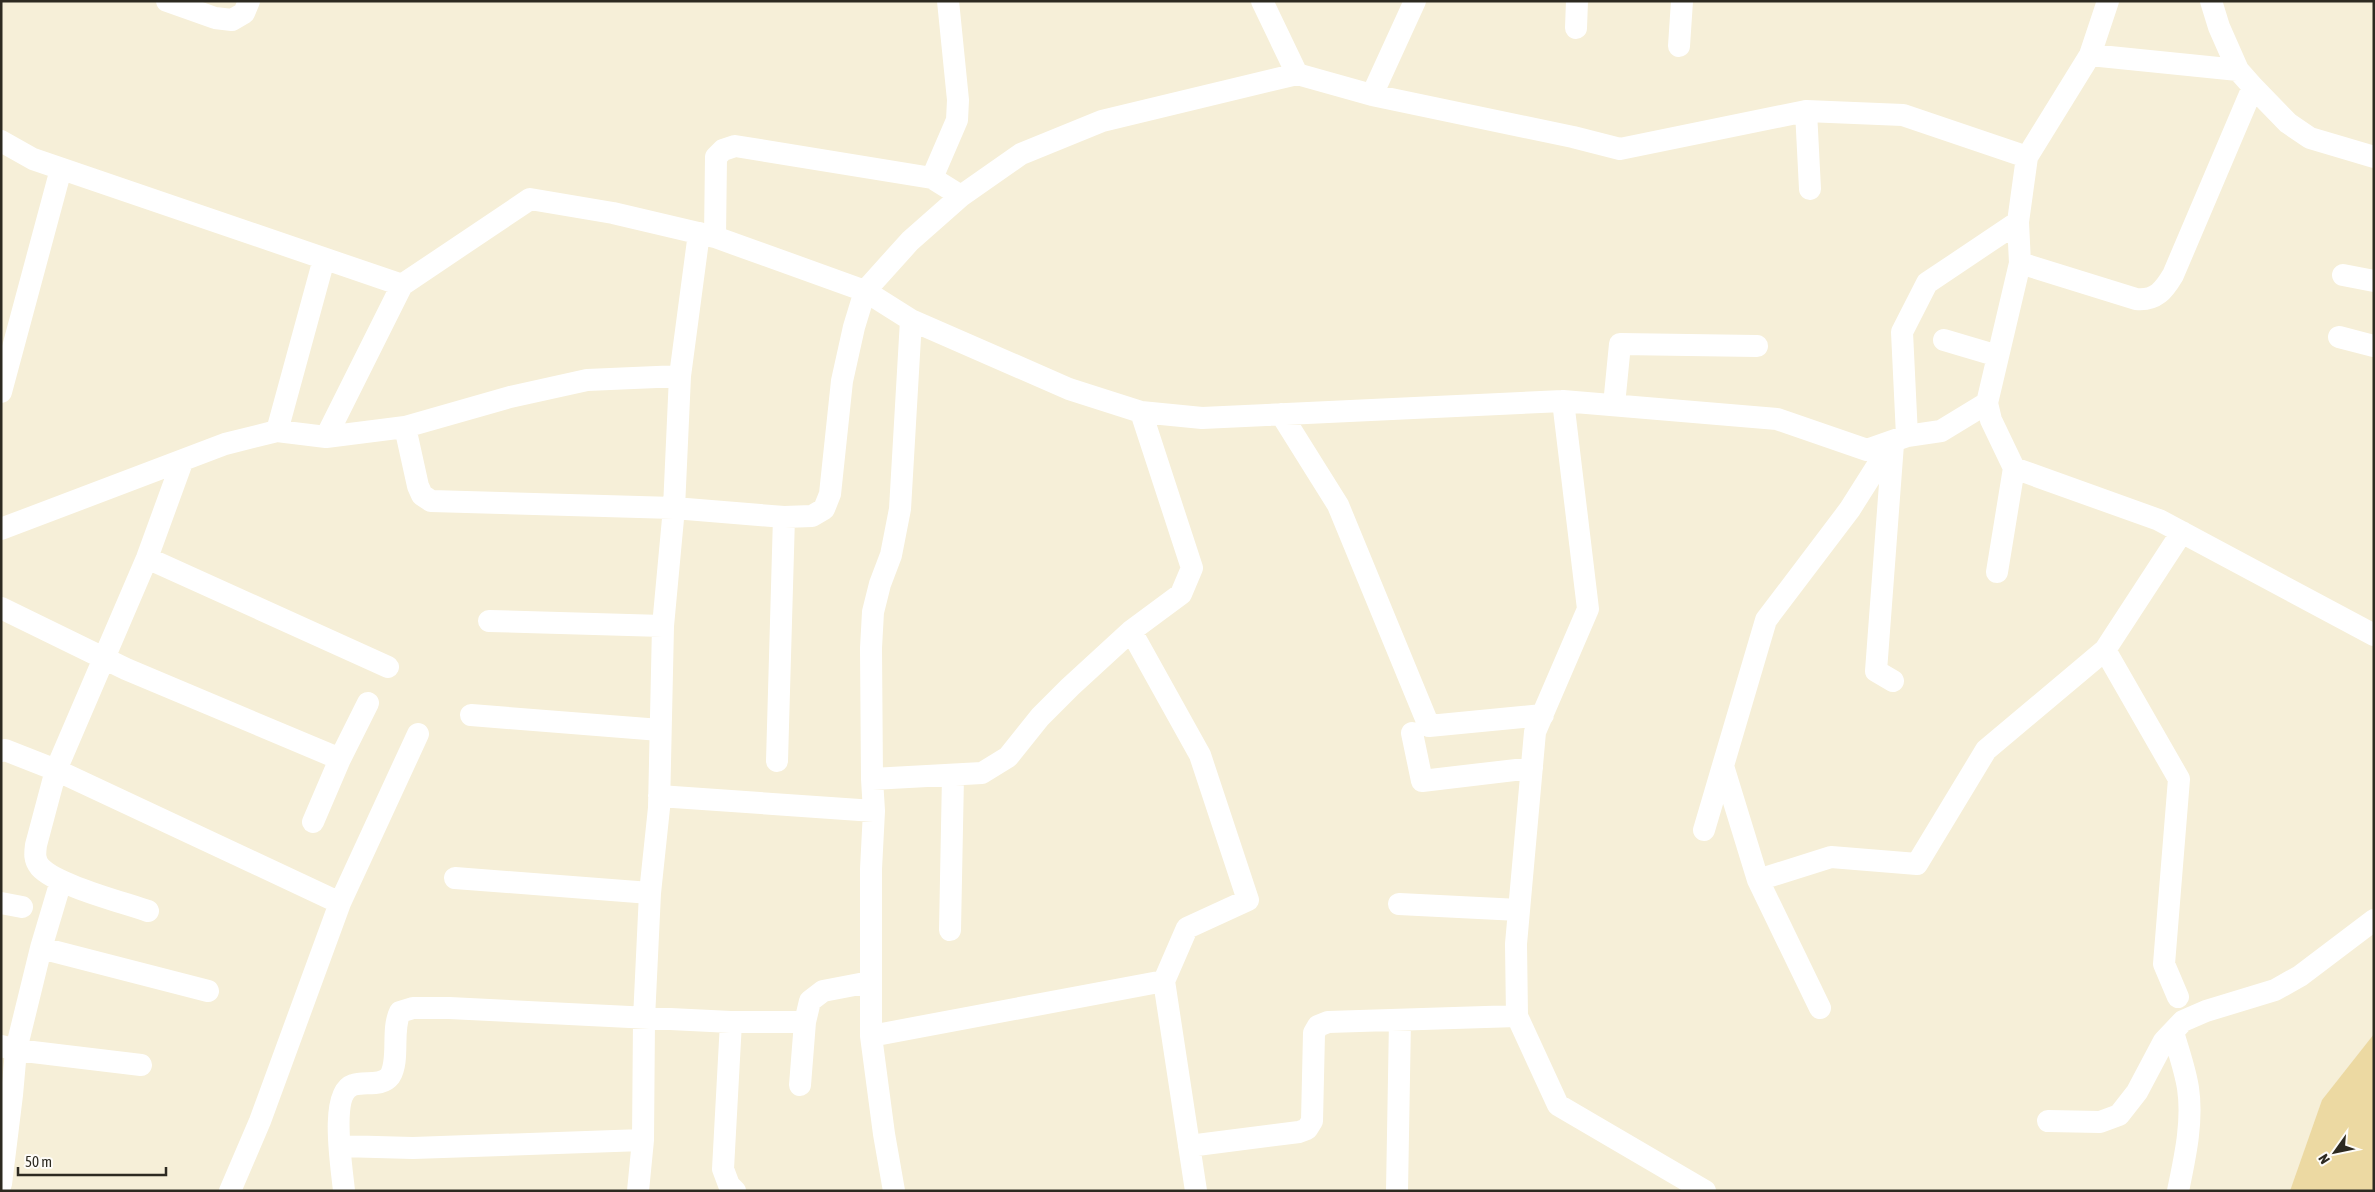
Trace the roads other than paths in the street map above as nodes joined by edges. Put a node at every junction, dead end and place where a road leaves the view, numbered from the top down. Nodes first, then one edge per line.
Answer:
1 (168, 1) edge
2 (248, 1) edge
3 (948, 1) edge
4 (1262, 1) edge
5 (1415, 1) edge
6 (1577, 1) edge
7 (1682, 1) edge
8 (2108, 1) edge
9 (2211, 1) edge
10 (1576, 28) dead end
11 (1679, 46) dead end
12 (2090, 55) junction
13 (2238, 70) junction
14 (1297, 74) junction
15 (2253, 87) junction
16 (1372, 95) junction
17 (1806, 111) junction
18 (1, 141) edge
19 (2027, 157) junction
20 (2374, 157) edge
21 (61, 168) junction
22 (932, 178) junction
23 (1810, 189) dead end
24 (961, 196) junction
25 (2018, 222) junction
26 (707, 235) junction
27 (324, 259) junction
28 (2020, 263) junction
29 (2343, 275) dead end
30 (2374, 281) edge
31 (402, 285) junction
32 (864, 291) junction
33 (911, 320) junction
34 (2339, 337) dead end
35 (1944, 340) dead end
36 (1757, 346) dead end
37 (2374, 346) edge
38 (1998, 356) junction
39 (680, 376) junction
40 (1, 392) edge
41 (1562, 400) junction
42 (1987, 403) junction
43 (1614, 405) junction
44 (1141, 412) junction
45 (1281, 414) junction
46 (405, 427) junction
47 (277, 431) junction
48 (326, 437) junction
49 (1900, 438) junction
50 (182, 462) junction
51 (2014, 468) junction
52 (674, 508) junction
53 (784, 518) junction
54 (1, 529) edge
55 (2182, 532) junction
56 (147, 558) junction
57 (1996, 572) dead end
58 (1, 608) edge
59 (489, 621) dead end
60 (663, 626) junction
61 (1131, 632) junction
62 (2374, 635) edge
63 (2105, 650) junction
64 (103, 659) junction
65 (388, 666) dead end
66 (1893, 681) dead end
67 (368, 703) dead end
68 (471, 715) dead end
69 (1542, 715) junction
70 (660, 730) junction
71 (1412, 733) dead end
72 (418, 734) dead end
73 (1, 751) edge
74 (340, 758) junction
75 (777, 761) dead end
76 (1723, 766) junction
77 (1532, 768) junction
78 (56, 770) junction
79 (953, 776) junction
80 (872, 779) junction
81 (659, 810) junction
82 (874, 811) junction
83 (313, 822) dead end
84 (1704, 830) dead end
85 (455, 878) dead end
86 (1758, 880) junction
87 (62, 881) junction
88 (650, 893) junction
89 (340, 903) junction
90 (1399, 904) dead end
91 (148, 910) dead end
92 (1519, 910) junction
93 (2374, 920) edge
94 (950, 930) dead end
95 (41, 948) junction
96 (1164, 981) junction
97 (870, 982) junction
98 (208, 991) dead end
99 (2178, 997) dead end
100 (1820, 1008) dead end
101 (1517, 1016) junction
102 (644, 1019) junction
103 (1400, 1020) junction
104 (731, 1022) junction
105 (805, 1022) junction
106 (2173, 1032) junction
107 (871, 1036) junction
108 (8, 1048) edge
109 (141, 1065) dead end
110 (800, 1085) dead end
111 (2048, 1121) dead end
112 (643, 1140) junction
113 (340, 1146) junction
114 (1189, 1146) junction
115 (1, 1184) edge
116 (230, 1191) edge
117 (344, 1191) edge
118 (638, 1191) edge
119 (735, 1191) edge
120 (894, 1191) edge
121 (1196, 1191) edge
122 (1397, 1191) edge
123 (1705, 1191) edge
124 (2178, 1191) edge

1 - 2 street
3 - 22 street
4 - 14 street
5 - 16 street
6 - 10 street
7 - 11 street
8 - 12 street
9 - 13 street
12 - 13 street
12 - 19 street
13 - 15 street
14 - 16 street
14 - 24 street
15 - 20 street
15 - 28 street
16 - 17 street
17 - 19 street
17 - 23 street
18 - 21 street
19 - 25 street
21 - 27 street
21 - 40 street
22 - 24 street
22 - 26 street
24 - 32 street
25 - 28 street
25 - 49 street
26 - 31 street
26 - 32 street
26 - 39 street
27 - 31 street
27 - 47 street
28 - 38 street
29 - 30 street
31 - 48 street
32 - 33 street
32 - 53 street
33 - 44 street
33 - 80 street
34 - 37 street
35 - 38 street
36 - 43 street
38 - 42 street
39 - 46 street
39 - 52 street
41 - 43 street
41 - 45 street
41 - 69 street
42 - 49 street
42 - 51 street
43 - 49 street
44 - 45 street
44 - 61 street
45 - 69 street
46 - 48 street
46 - 52 street
47 - 48 street
47 - 50 street
49 - 66 street
49 - 76 street
50 - 54 street
50 - 56 street
51 - 55 street
51 - 57 street
52 - 53 street
52 - 60 street
53 - 75 street
55 - 62 street
55 - 63 street
56 - 64 street
56 - 65 street
58 - 64 street
59 - 60 street
60 - 70 street
61 - 79 street
61 - 96 street
63 - 86 street
63 - 99 street
64 - 74 street
64 - 78 street
67 - 74 street
68 - 70 street
69 - 77 street
70 - 81 street
71 - 77 street
72 - 89 street
73 - 78 street
74 - 83 street
76 - 84 street
76 - 86 street
77 - 92 street
78 - 87 street
78 - 89 street
79 - 80 street
79 - 94 street
80 - 82 street
81 - 82 street
81 - 88 street
82 - 97 street
85 - 88 street
86 - 100 street
87 - 91 street
87 - 95 street
88 - 102 street
89 - 116 street
90 - 92 street
92 - 101 street
93 - 106 street
95 - 98 street
95 - 108 street
96 - 107 street
96 - 114 street
97 - 105 street
97 - 107 street
101 - 103 street
101 - 123 street
102 - 104 street
102 - 112 street
102 - 113 street
103 - 114 street
103 - 122 street
104 - 105 street
104 - 119 street
105 - 110 street
106 - 111 street
106 - 124 street
107 - 120 street
108 - 109 street
108 - 115 street
112 - 113 street
112 - 118 street
113 - 117 street
114 - 121 street

